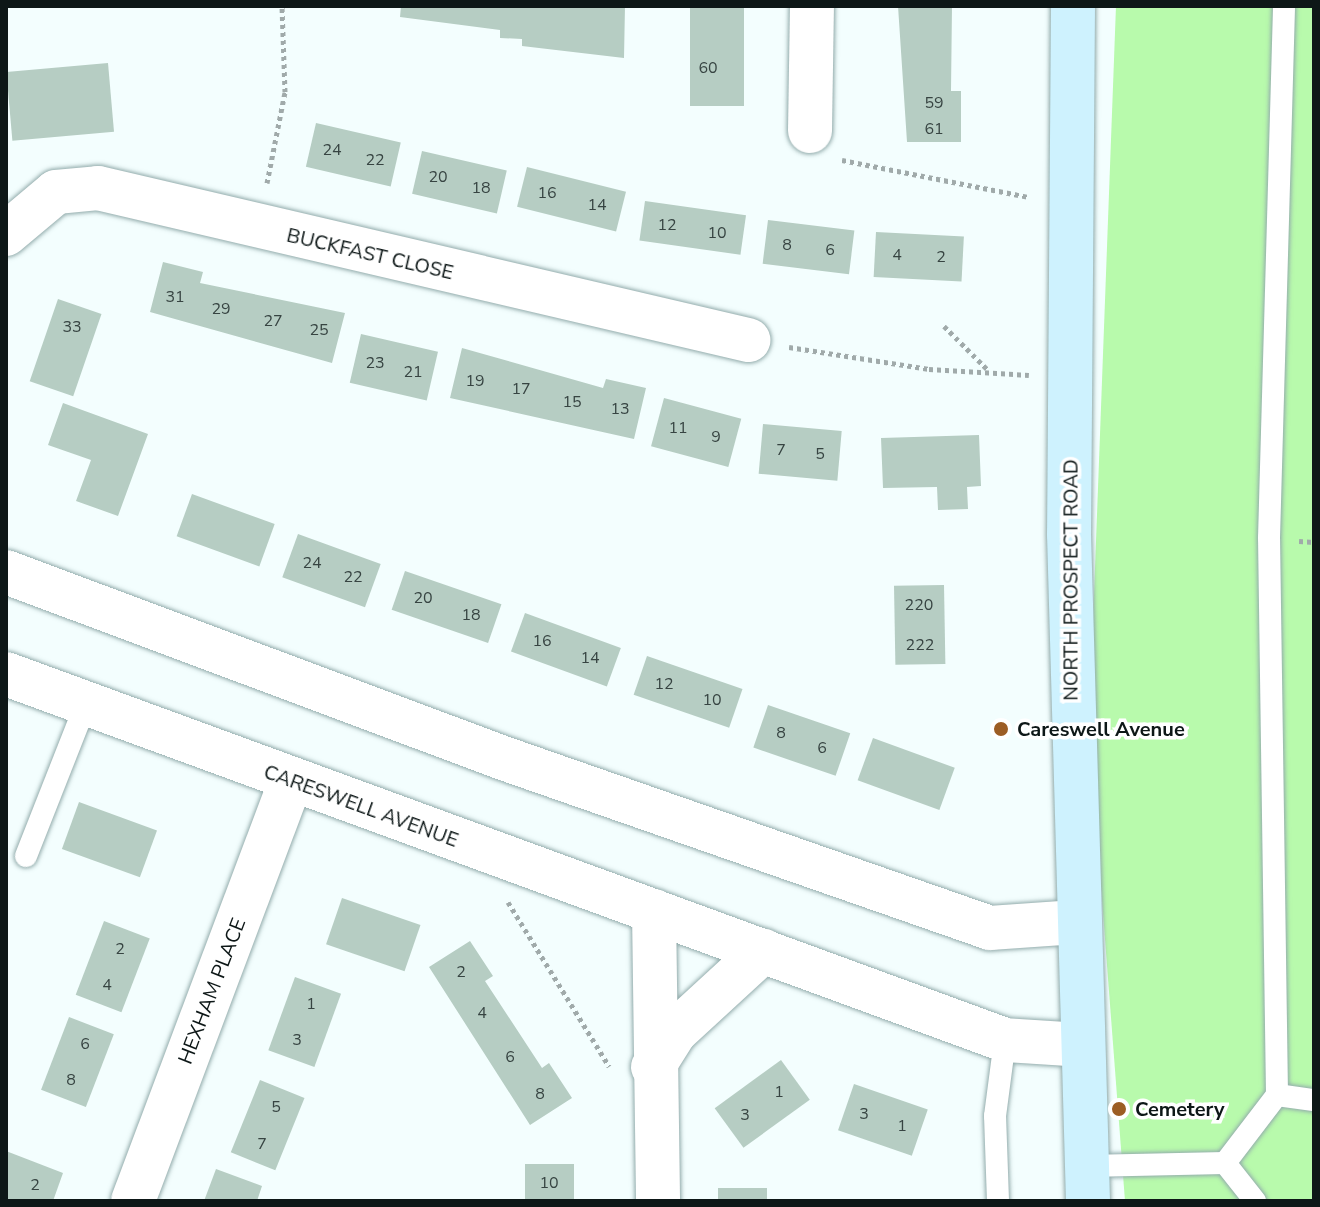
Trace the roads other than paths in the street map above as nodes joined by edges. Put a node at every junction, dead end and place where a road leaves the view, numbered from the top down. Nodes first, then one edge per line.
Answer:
1 (812, 6) edge
2 (1073, 6) edge
3 (1284, 6) edge
4 (810, 131) road end
5 (6, 234) edge
6 (748, 340) road end
7 (6, 572) edge
8 (6, 674) edge
9 (86, 704) junction
10 (291, 781) junction
11 (26, 856) dead end
12 (654, 911) junction
13 (1076, 922) junction
14 (763, 951) junction
15 (1005, 1040) junction
16 (1082, 1045) junction
17 (654, 1087) junction
18 (1277, 1095) junction
19 (1314, 1100) edge
20 (1225, 1163) junction
21 (1087, 1183) edge
22 (133, 1201) edge
23 (658, 1201) edge
24 (998, 1201) edge
25 (1255, 1201) edge

1 - 4 street
2 - 13 street, NORTH PROSPECT ROAD
3 - 18 lane
5 - 6 street, BUCKFAST CLOSE
7 - 13 street
8 - 9 street, CARESWELL AVENUE
9 - 10 street, CARESWELL AVENUE
9 - 11 lane
10 - 12 street, CARESWELL AVENUE
10 - 22 street, HEXHAM PLACE
12 - 14 street, CARESWELL AVENUE
12 - 17 street
13 - 16 street, NORTH PROSPECT ROAD
14 - 15 street, CARESWELL AVENUE
14 - 17 street
15 - 16 street, CARESWELL AVENUE
15 - 24 lane
16 - 21 street, NORTH PROSPECT ROAD
17 - 23 street
18 - 19 lane
18 - 20 lane
20 - 21 lane
20 - 25 lane

